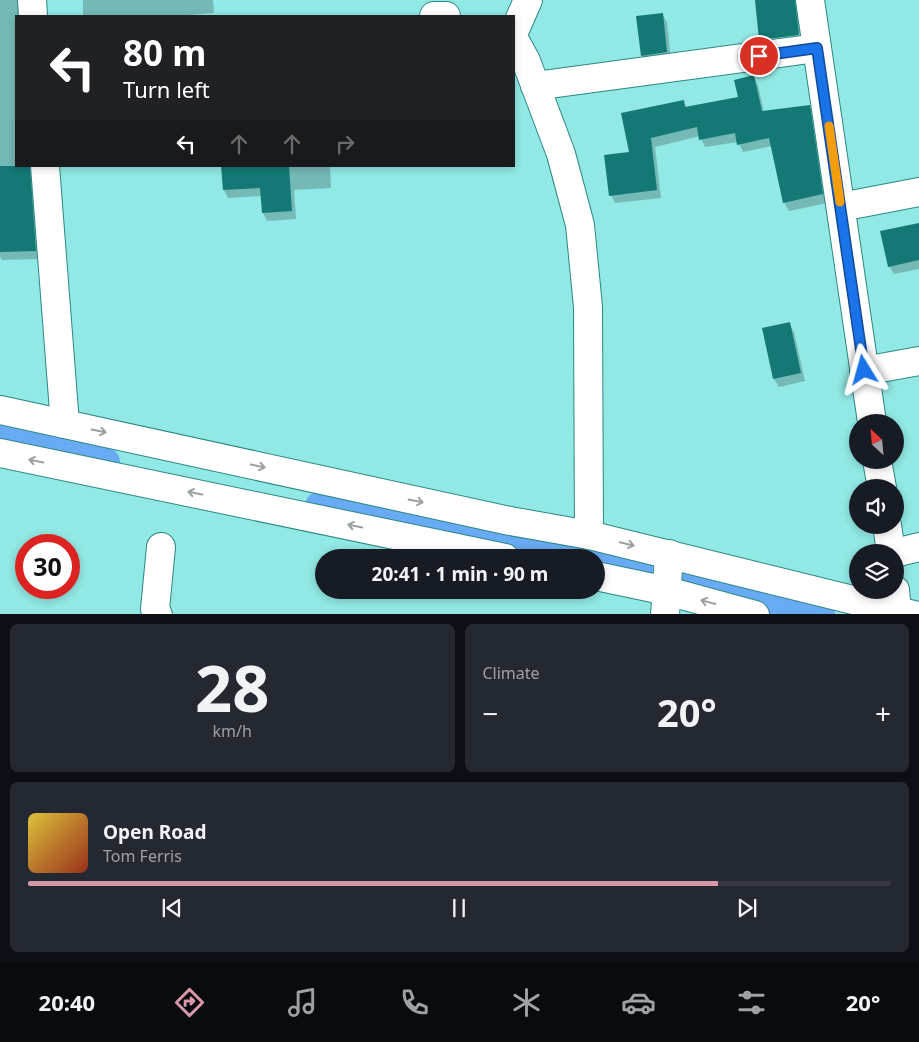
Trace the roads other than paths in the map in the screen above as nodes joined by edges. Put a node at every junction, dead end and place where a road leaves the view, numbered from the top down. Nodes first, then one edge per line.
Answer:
1 (32, 0) edge
2 (528, 0) edge
3 (810, 0) edge
4 (33, 15) edge
5 (515, 30) edge
6 (515, 41) edge
7 (817, 48) junction
8 (535, 86) junction
9 (45, 167) edge
10 (919, 192) edge
11 (841, 207) junction
12 (919, 361) edge
13 (864, 370) junction
14 (0, 410) edge
15 (871, 414) edge
16 (65, 424) junction
17 (0, 453) edge
18 (589, 535) junction
19 (161, 547) dead end
20 (919, 547) edge
21 (462, 549) edge
22 (904, 551) edge
23 (605, 577) edge
24 (667, 582) edge
25 (902, 605) edge
26 (158, 614) edge
27 (755, 614) edge

1 - 4 street
2 - 5 street
3 - 7 street
6 - 8 street
7 - 8 street
7 - 11 street
8 - 18 street
9 - 16 street
10 - 11 street
11 - 13 street
12 - 13 street
13 - 15 street
14 - 16 street
16 -> 18 street
21 -> 17 street
18 -> 24 street
19 - 26 street
20 - 22 street
23 - 24 street
24 - 25 street
27 -> 24 street

